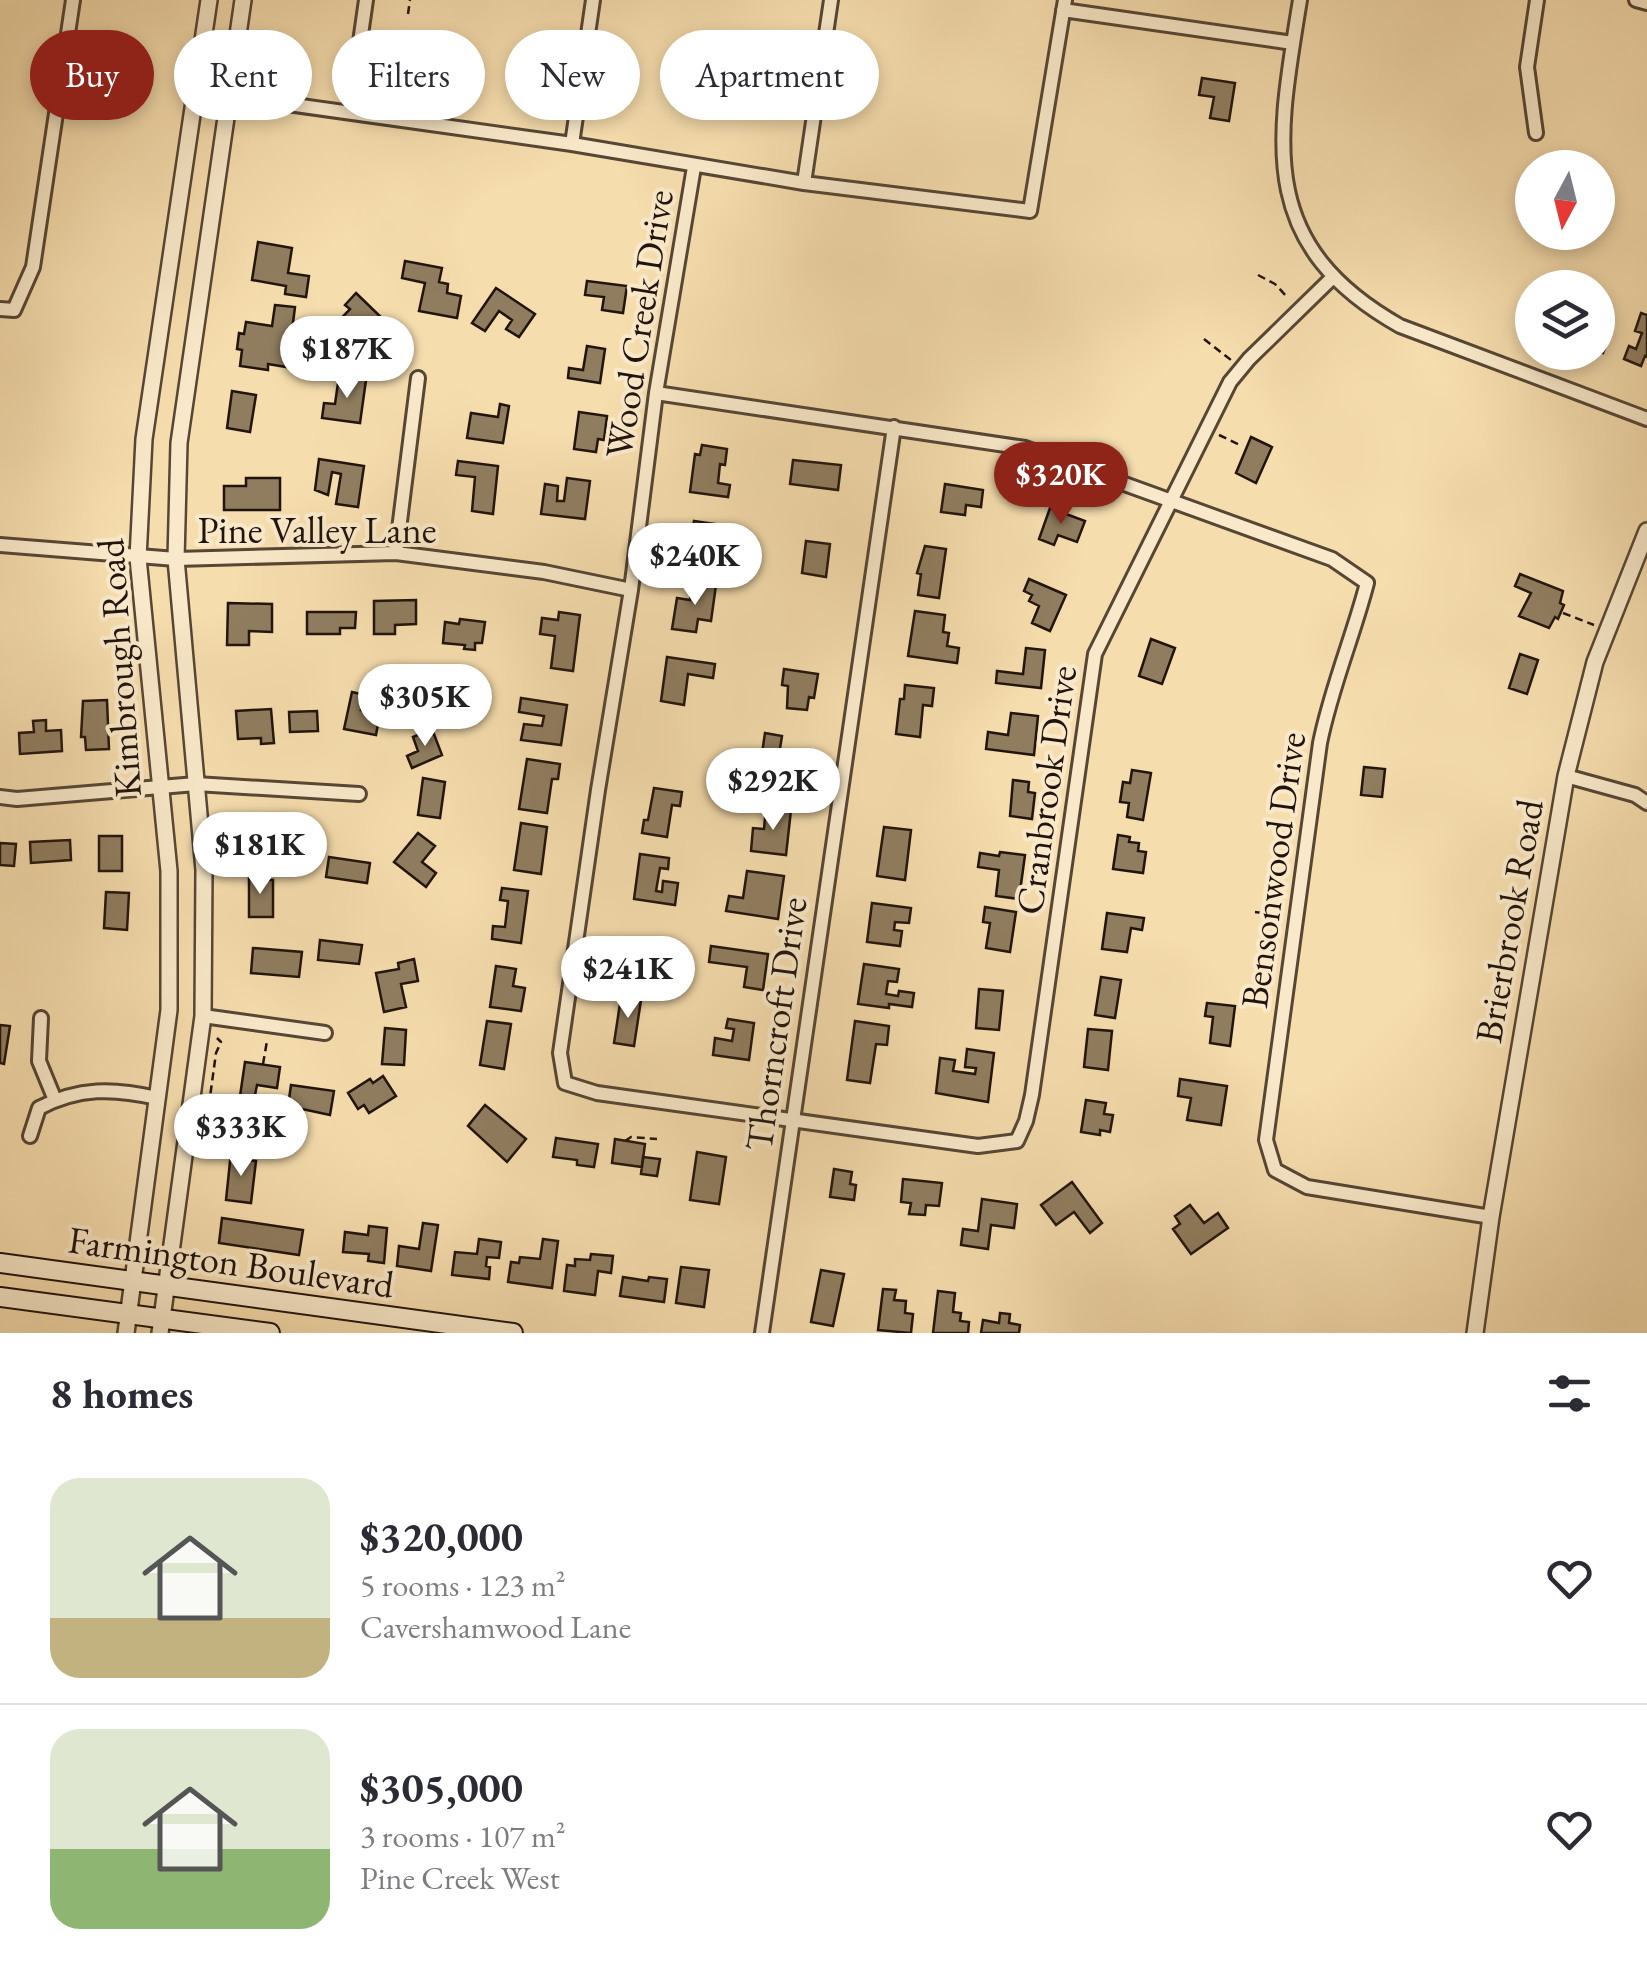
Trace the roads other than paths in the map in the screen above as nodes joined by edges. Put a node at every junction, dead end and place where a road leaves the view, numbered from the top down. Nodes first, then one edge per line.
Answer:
1 (74, 0) edge
2 (209, 0) edge
3 (243, 0) edge
4 (366, 0) edge
5 (593, 0) edge
6 (831, 0) edge
7 (1300, 0) edge
8 (1537, 0) edge
9 (1636, 0) edge
10 (1647, 3) edge
11 (1064, 5) edge
12 (205, 30) edge
13 (239, 30) edge
14 (362, 30) edge
15 (1293, 43) junction
16 (192, 120) edge
17 (226, 120) edge
18 (407, 120) edge
19 (1536, 133) dead end
20 (572, 144) junction
21 (694, 167) junction
22 (804, 183) junction
23 (1333, 277) junction
24 (7, 310) edge
25 (418, 378) dead end
26 (656, 393) junction
27 (1647, 418) edge
28 (894, 427) junction
29 (1168, 502) junction
30 (1647, 531) edge
31 (0, 544) edge
32 (396, 553) junction
33 (138, 558) junction
34 (176, 559) junction
35 (631, 590) junction
36 (1566, 776) junction
37 (196, 784) junction
38 (159, 785) junction
39 (359, 794) dead end
40 (0, 797) edge
41 (1647, 803) edge
42 (204, 1016) junction
43 (41, 1018) dead end
44 (325, 1033) dead end
45 (157, 1098) junction
46 (55, 1100) junction
47 (793, 1120) junction
48 (30, 1136) dead end
49 (1492, 1217) junction
50 (0, 1263) edge
51 (132, 1280) junction
52 (168, 1284) junction
53 (0, 1297) edge
54 (127, 1324) edge
55 (161, 1326) edge
56 (270, 1333) edge
57 (514, 1333) edge
58 (762, 1333) edge
59 (1475, 1333) edge

1 - 24 street
2 - 12 street, Kimbrough Road
3 - 13 street, Kimbrough Road
4 - 14 street
5 - 20 street
6 - 22 street
7 - 15 street
8 - 19 street
9 - 10 street
11 - 15 street
11 - 22 street
15 - 23 street
16 - 33 street, Kimbrough Road
17 - 34 street, Kimbrough Road
18 - 20 street
20 - 21 street
21 - 22 street
21 - 26 street, Wood Creek Drive
23 - 27 street
23 - 29 street, Cranbrook Drive
25 - 32 street
26 - 28 street
26 - 35 street, Wood Creek Drive
28 - 29 street
28 - 47 street, Thorncroft Drive
29 - 47 street, Cranbrook Drive
29 - 49 street, Bensonwood Drive
30 - 36 street, Brierbrook Road
31 - 33 street, Pine Valley Lane
32 - 34 street, Pine Valley Lane
32 - 35 street, Pine Valley Lane
33 - 34 street, Pine Valley Lane
33 - 38 street, Kimbrough Road
34 - 37 street, Kimbrough Road
35 - 47 street, Wood Creek Drive
36 - 41 street
36 - 49 street, Brierbrook Road
37 - 38 street
37 - 39 street
37 - 42 street, Kimbrough Road
38 - 40 street
38 - 45 street, Kimbrough Road
42 - 44 street
42 - 52 street, Kimbrough Road
43 - 46 street
45 - 46 street
45 - 51 street, Kimbrough Road
46 - 48 street
47 - 58 street, Thorncroft Drive
49 - 59 street, Brierbrook Road
50 - 51 main road, Farmington Boulevard
51 - 52 main road, Farmington Boulevard
51 - 54 street, Kimbrough Road
52 - 55 street, Kimbrough Road
52 - 57 main road, Farmington Boulevard
53 - 54 main road, Farmington Boulevard
54 - 55 main road, Farmington Boulevard
55 - 56 main road, Farmington Boulevard

